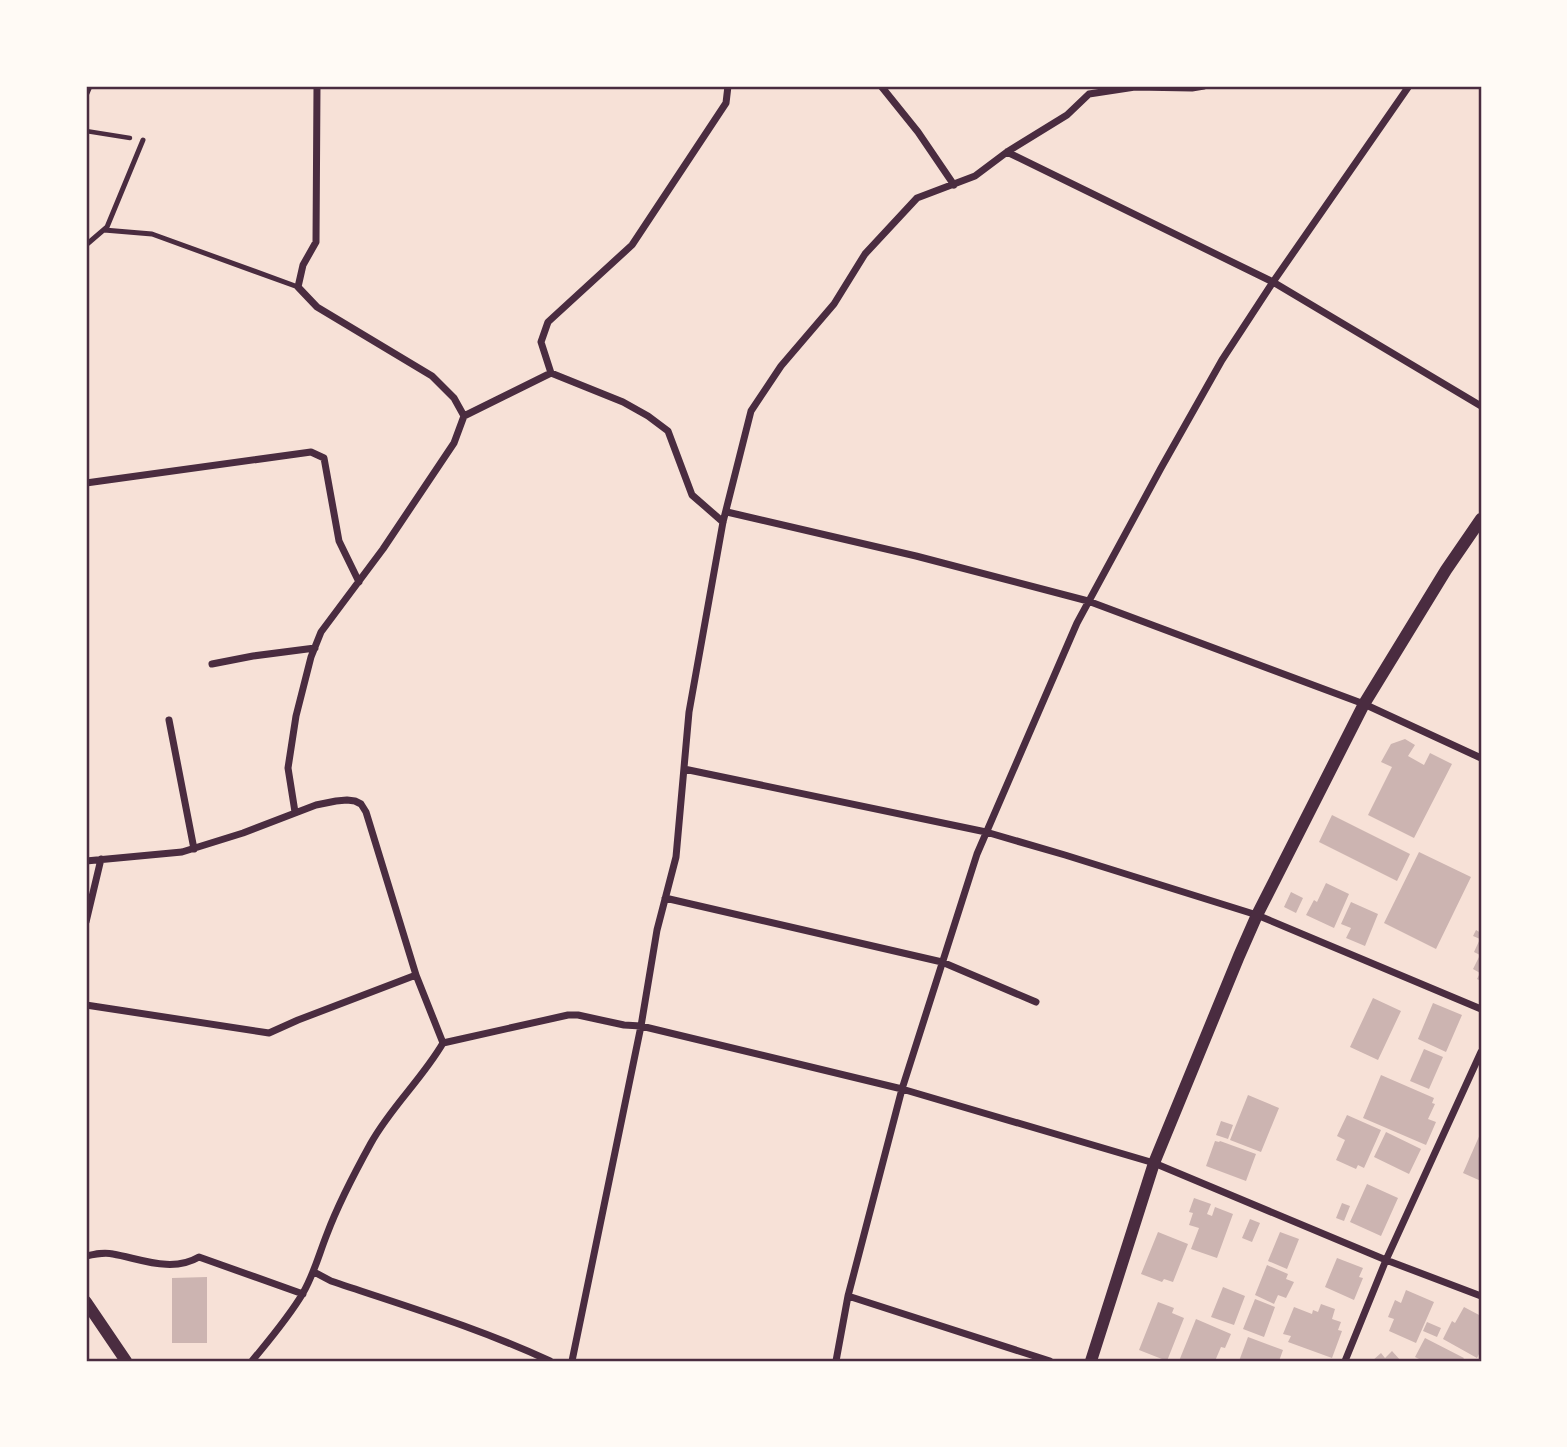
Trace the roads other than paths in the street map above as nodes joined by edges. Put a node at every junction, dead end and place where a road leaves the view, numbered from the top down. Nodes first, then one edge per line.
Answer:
1 (89, 86) edge
2 (317, 86) edge
3 (728, 86) edge
4 (881, 86) edge
5 (1204, 86) edge
6 (1409, 86) edge
7 (86, 93) edge
8 (143, 141) road end
9 (1007, 152) junction
10 (954, 185) junction
11 (104, 230) junction
12 (86, 245) edge
13 (1273, 282) junction
14 (298, 287) junction
15 (551, 373) junction
16 (1481, 405) edge
17 (464, 415) junction
18 (86, 484) edge
19 (727, 512) junction
20 (1481, 519) edge
21 (723, 522) junction
22 (359, 582) junction
23 (1088, 601) junction
24 (315, 648) junction
25 (212, 664) dead end
26 (1364, 704) junction
27 (169, 720) dead end
28 (1481, 758) edge
29 (684, 769) junction
30 (295, 812) junction
31 (986, 832) junction
32 (194, 849) junction
33 (101, 859) junction
34 (86, 862) edge
35 (665, 898) junction
36 (1257, 915) junction
37 (86, 922) edge
38 (942, 962) junction
39 (416, 975) junction
40 (1036, 1002) dead end
41 (86, 1005) edge
42 (1481, 1009) edge
43 (640, 1026) junction
44 (443, 1044) junction
45 (1481, 1052) edge
46 (902, 1088) junction
47 (1154, 1163) junction
48 (86, 1255) edge
49 (1386, 1260) junction
50 (314, 1272) junction
51 (303, 1294) junction
52 (848, 1296) junction
53 (1481, 1296) edge
54 (86, 1302) edge
55 (126, 1361) edge
56 (252, 1361) edge
57 (550, 1361) edge
58 (572, 1361) edge
59 (836, 1361) edge
60 (1050, 1361) edge
61 (1091, 1361) edge
62 (1345, 1361) edge

1 - 7 street
2 - 14 street
3 - 15 street
4 - 10 street
5 - 9 street
6 - 13 street
8 - 11 lane
9 - 10 street
9 - 13 street
10 - 19 street
11 - 12 lane
11 - 14 lane
13 - 16 street
13 - 23 street
14 - 17 street
15 - 17 street
15 - 21 street
17 - 22 street
18 - 22 street
19 - 21 street
19 - 23 street
20 - 26 street
21 - 29 street
22 - 24 street
23 - 26 street
23 - 31 street
24 - 25 street
24 - 30 street
26 - 28 street
26 - 36 street
27 - 32 street
29 - 31 street
29 - 35 street
30 - 32 street
30 - 39 street
31 - 36 street
31 - 38 street
32 - 33 street
33 - 34 street
33 - 37 street
35 - 38 street
35 - 43 street
36 - 42 street
36 - 47 street
38 - 40 street
38 - 46 street
39 - 41 street
39 - 44 street
43 - 44 street
43 - 46 street
43 - 58 street
44 - 50 street
45 - 49 street
46 - 47 street
46 - 52 street
47 - 49 street
47 - 61 street
48 - 51 street
49 - 53 street
49 - 62 street
50 - 51 street
50 - 57 street
51 - 56 street
52 - 59 street
52 - 60 street
54 - 55 street

